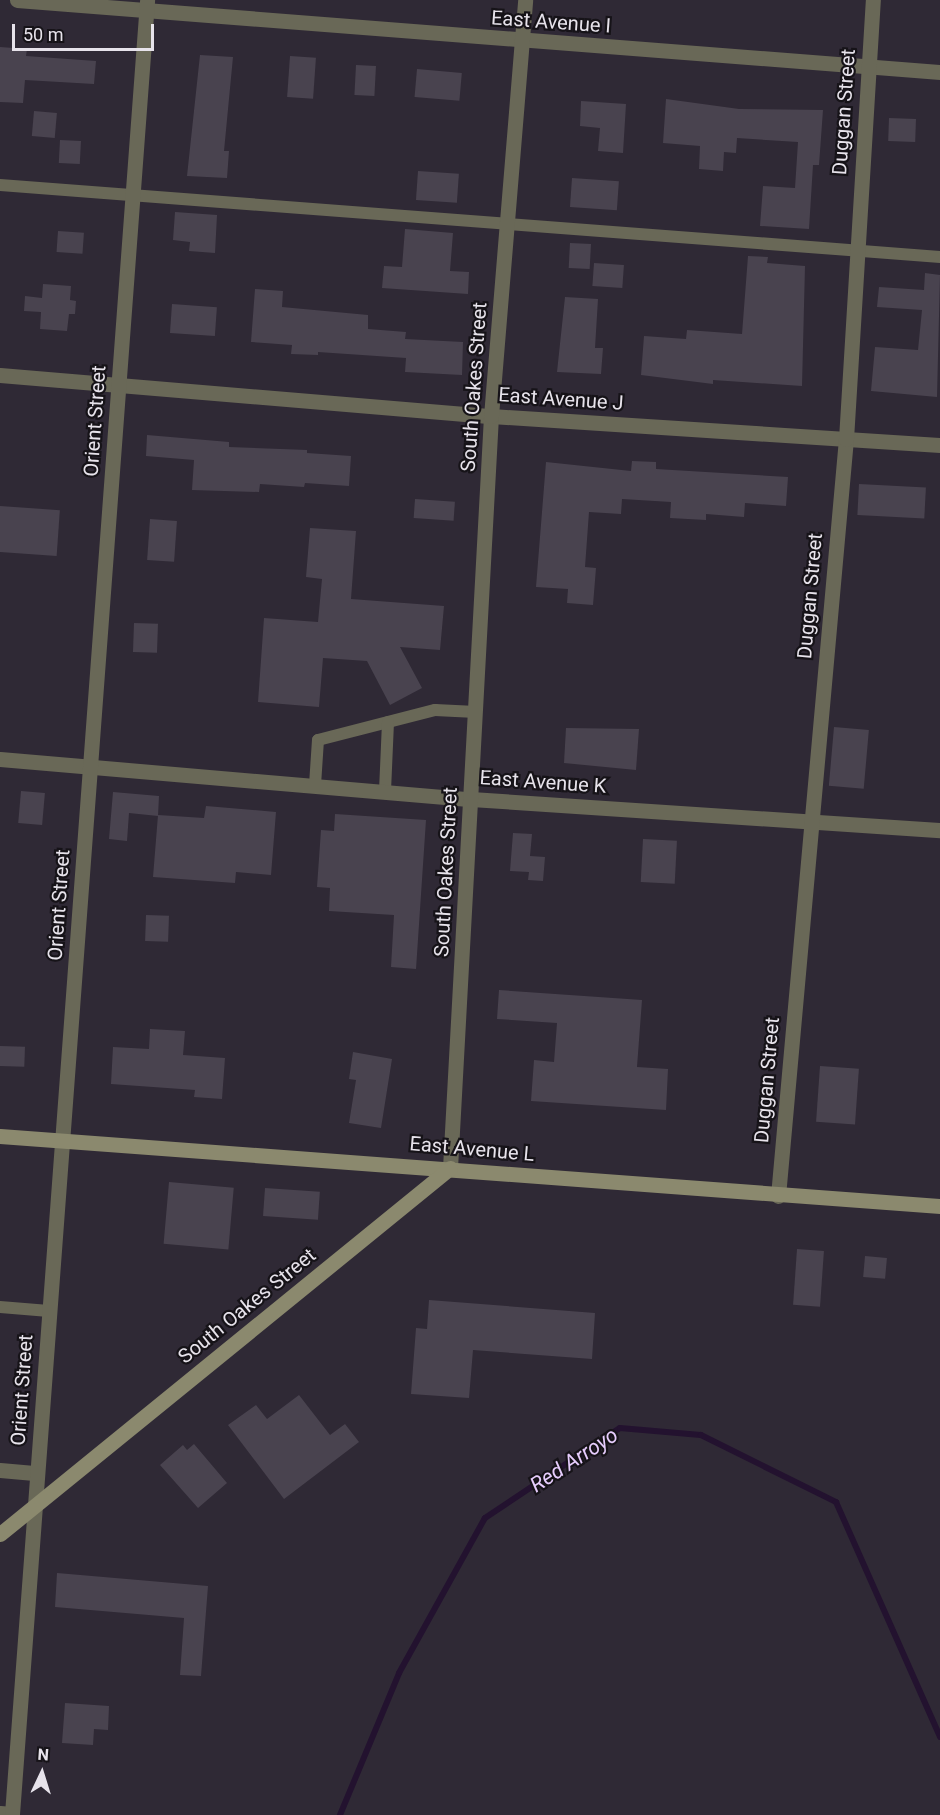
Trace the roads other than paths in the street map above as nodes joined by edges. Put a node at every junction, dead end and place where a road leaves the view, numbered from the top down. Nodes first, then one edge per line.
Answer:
1 (16, 0) edge
2 (525, 0) edge
3 (873, 0) edge
4 (147, 4) edge
5 (522, 42) junction
6 (868, 66) junction
7 (940, 72) edge
8 (0, 185) edge
9 (133, 195) junction
10 (507, 225) junction
11 (857, 251) junction
12 (940, 257) edge
13 (0, 375) edge
14 (119, 384) junction
15 (491, 416) junction
16 (846, 439) junction
17 (940, 445) edge
18 (476, 712) junction
19 (388, 722) junction
20 (0, 759) edge
21 (90, 765) junction
22 (315, 785) junction
23 (385, 791) junction
24 (471, 799) junction
25 (810, 820) junction
26 (940, 830) edge
27 (0, 1136) edge
28 (62, 1141) junction
29 (450, 1168) junction
30 (778, 1196) junction
31 (940, 1206) edge
32 (0, 1307) edge
33 (49, 1311) junction
34 (0, 1470) edge
35 (37, 1473) junction
36 (35, 1507) junction
37 (0, 1534) edge
38 (6, 1813) edge

1 - 4 street, East Avenue I
2 - 5 street, South Oakes Street
3 - 6 street, Duggan Street
4 - 5 street, East Avenue I
4 - 9 street, Orient Street
5 - 6 street, East Avenue I
5 - 10 street, South Oakes Street
6 - 7 street, East Avenue I
6 - 11 street, Duggan Street
8 - 9 lane
9 - 10 lane
9 - 14 street, Orient Street
10 - 11 lane
10 - 15 street, South Oakes Street
11 - 12 lane
11 - 16 street, Duggan Street
13 - 14 street, East Avenue J
14 - 15 street, East Avenue J
14 - 21 street, Orient Street
15 - 16 street, East Avenue J
15 - 18 street, South Oakes Street
16 - 17 street, East Avenue J
16 - 25 street, Duggan Street
18 - 19 lane
18 - 24 street, South Oakes Street
19 - 22 lane
19 - 23 lane
20 - 21 street, East Avenue K
21 - 22 street, East Avenue K
21 - 28 street, Orient Street
22 - 23 street, East Avenue K
23 - 24 street, East Avenue K
24 - 25 street, East Avenue K
24 - 29 street, South Oakes Street
25 - 26 street, East Avenue K
25 - 30 street, Duggan Street
27 - 28 main road, East Avenue L
28 - 29 main road, East Avenue L
28 - 33 street, Orient Street
29 - 30 main road, East Avenue L
29 - 36 main road, South Oakes Street
30 - 31 main road, East Avenue L
32 - 33 lane
33 - 35 street, Orient Street
34 - 35 street
35 - 36 street, Orient Street
36 - 37 main road, South Oakes Street
36 - 38 street, Orient Street

